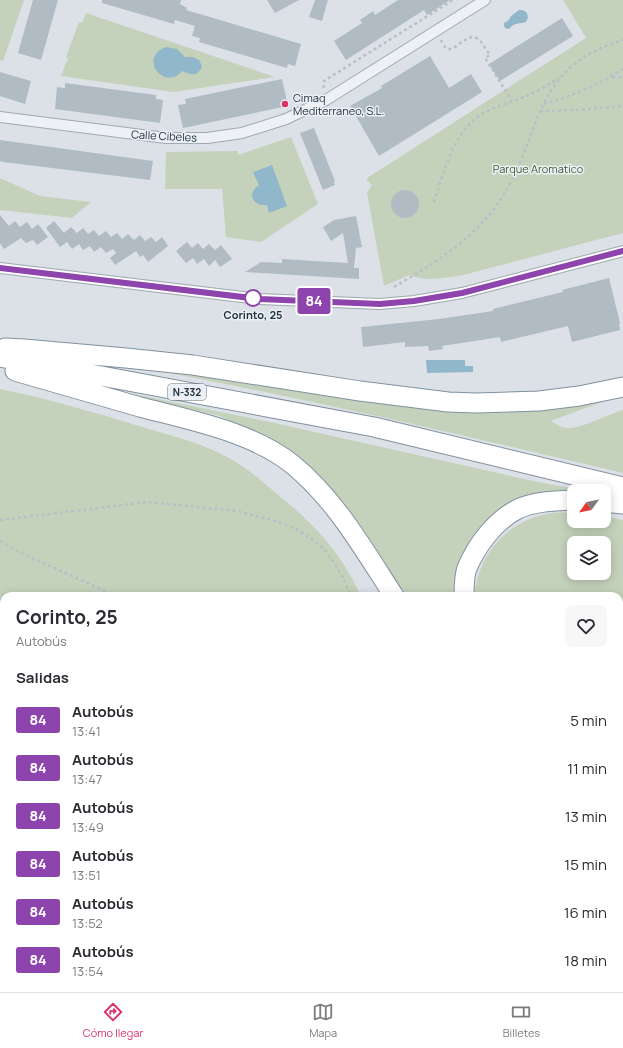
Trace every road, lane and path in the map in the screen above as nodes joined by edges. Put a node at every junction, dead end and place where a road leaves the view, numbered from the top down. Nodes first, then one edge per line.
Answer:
1 (453, 0) edge
2 (485, 0) edge
3 (439, 37) dead end
4 (623, 40) edge
5 (623, 69) edge
6 (561, 77) junction
7 (611, 77) junction
8 (623, 77) edge
9 (326, 91) dead end
10 (512, 101) junction
11 (544, 104) junction
12 (623, 106) edge
13 (540, 111) junction
14 (0, 117) edge
15 (434, 202) dead end
16 (623, 251) edge
17 (0, 268) edge
18 (394, 287) dead end
19 (0, 348) edge
20 (0, 357) edge
21 (0, 367) edge
22 (623, 388) edge
23 (623, 487) edge
24 (567, 500) edge
25 (611, 503) edge
26 (623, 504) edge
27 (0, 520) edge
28 (0, 541) edge
29 (107, 592) edge
30 (350, 592) edge
31 (391, 592) edge
32 (464, 592) edge

1 - 9 path
2 - 14 street, Calle Cibeles
3 - 10 path
4 - 6 path
5 - 7 path
6 - 10 path
6 - 11 path
7 - 8 path
7 - 11 path
10 - 15 path
11 - 13 path
12 - 13 path
13 - 18 path
16 - 17 street
19 - 22 highway
20 - 23 highway, N-332
21 - 31 highway
24 - 32 highway
25 - 26 highway
27 - 30 path
28 - 29 path

